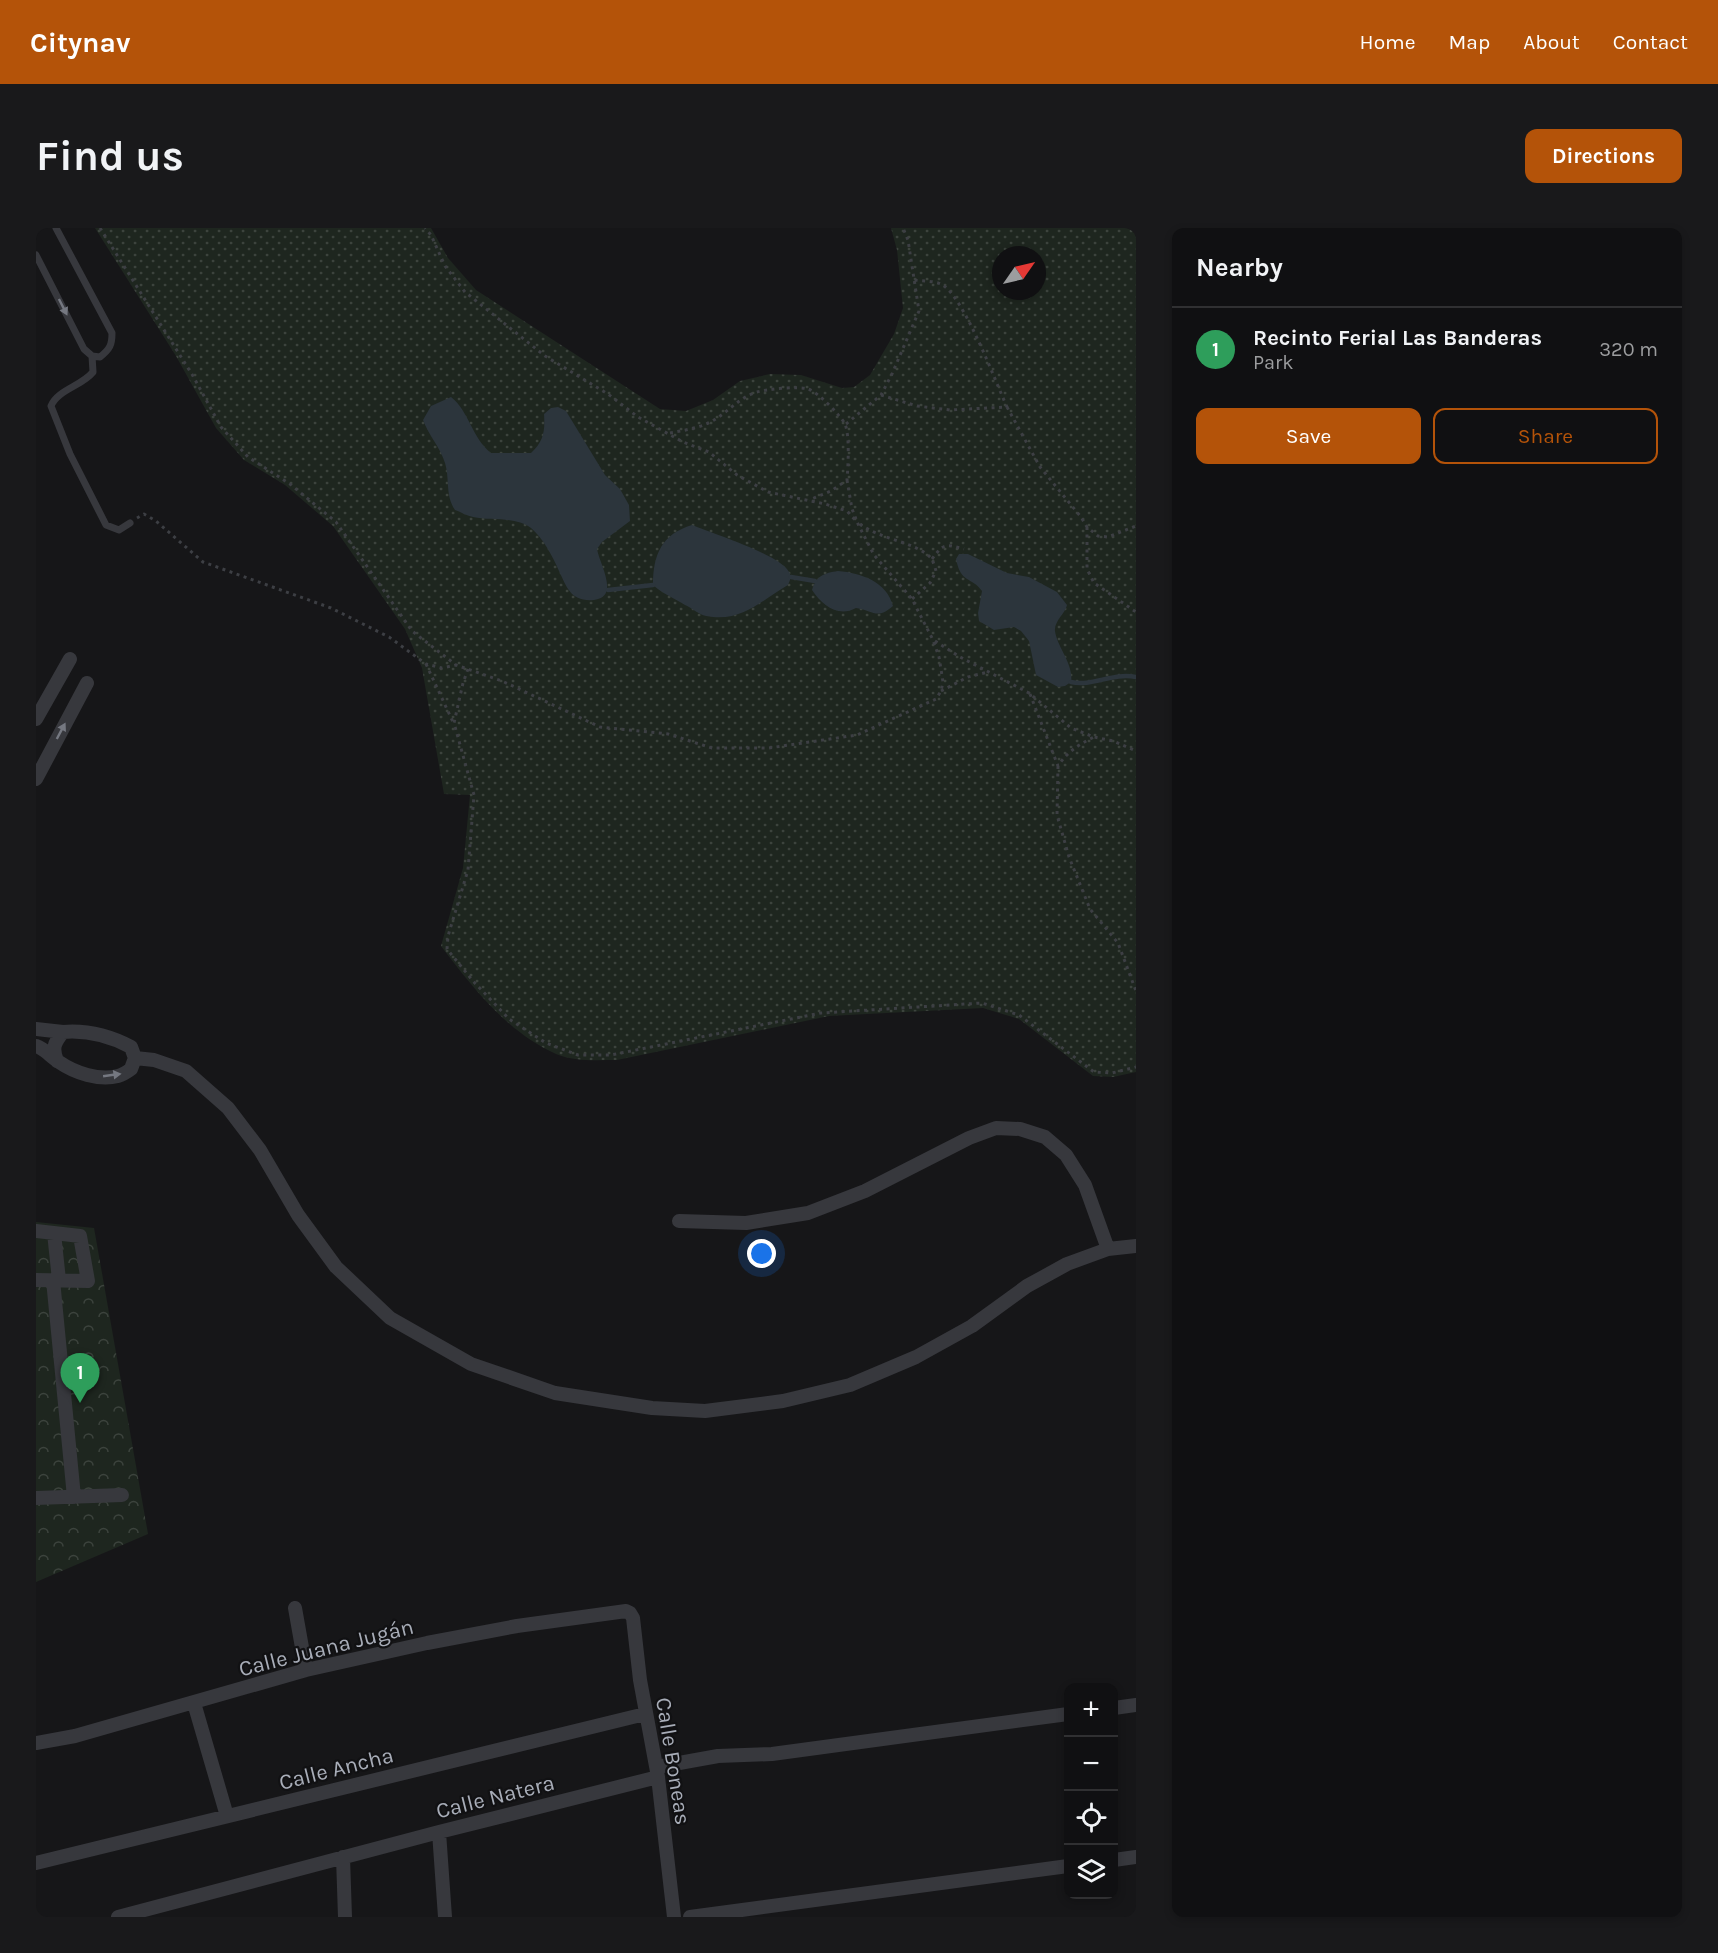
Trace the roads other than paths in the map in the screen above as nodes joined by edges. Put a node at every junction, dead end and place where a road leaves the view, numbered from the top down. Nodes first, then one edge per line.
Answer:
1 (56, 228) edge
2 (36, 255) edge
3 (92, 356) junction
4 (130, 523) road end
5 (70, 659) dead end
6 (87, 683) dead end
7 (36, 719) edge
8 (36, 779) edge
9 (36, 1029) edge
10 (63, 1032) junction
11 (36, 1046) edge
12 (135, 1058) junction
13 (57, 1061) junction
14 (679, 1221) dead end
15 (36, 1231) edge
16 (54, 1233) junction
17 (1136, 1246) edge
18 (1108, 1249) junction
19 (36, 1280) edge
20 (56, 1280) junction
21 (122, 1496) dead end
22 (74, 1497) junction
23 (36, 1498) edge
24 (295, 1608) dead end
25 (630, 1613) joint
26 (306, 1670) junction
27 (194, 1703) junction
28 (1136, 1705) edge
29 (1118, 1707) edge
30 (645, 1714) junction
31 (1064, 1715) edge
32 (36, 1743) edge
33 (657, 1772) junction
34 (227, 1816) junction
35 (439, 1832) junction
36 (343, 1857) junction
37 (1136, 1857) edge
38 (1118, 1859) edge
39 (36, 1863) edge
40 (1064, 1867) edge
41 (118, 1917) edge
42 (345, 1917) edge
43 (445, 1917) edge
44 (674, 1917) edge
45 (690, 1917) edge

1 - 3 lane
2 -> 3 lane
3 - 4 lane
5 - 7 street
8 -> 6 street
9 - 10 street
10 - 12 street
10 - 13 street
11 - 13 street
13 -> 12 street
12 - 18 street
14 - 18 street
15 - 16 street
16 - 20 street
16 - 20 street
17 - 18 street
19 - 20 street
20 - 22 street
21 - 22 street
22 - 23 street
24 - 26 street
25 - 26 street, Calle Juana Jugán
25 - 30 street, Calle Boneas
26 - 27 street, Calle Juana Jugán
27 - 32 street, Calle Juana Jugán
27 - 34 street
28 - 29 street
30 - 33 street, Calle Boneas
30 - 34 street, Calle Ancha
31 - 33 street, Calle Natera
33 - 35 street, Calle Natera
33 - 44 street, Calle Boneas
34 - 39 street, Calle Ancha
35 - 36 street, Calle Natera
35 - 43 street
36 - 41 street, Calle Natera
36 - 42 street
37 - 38 street
40 - 45 street

